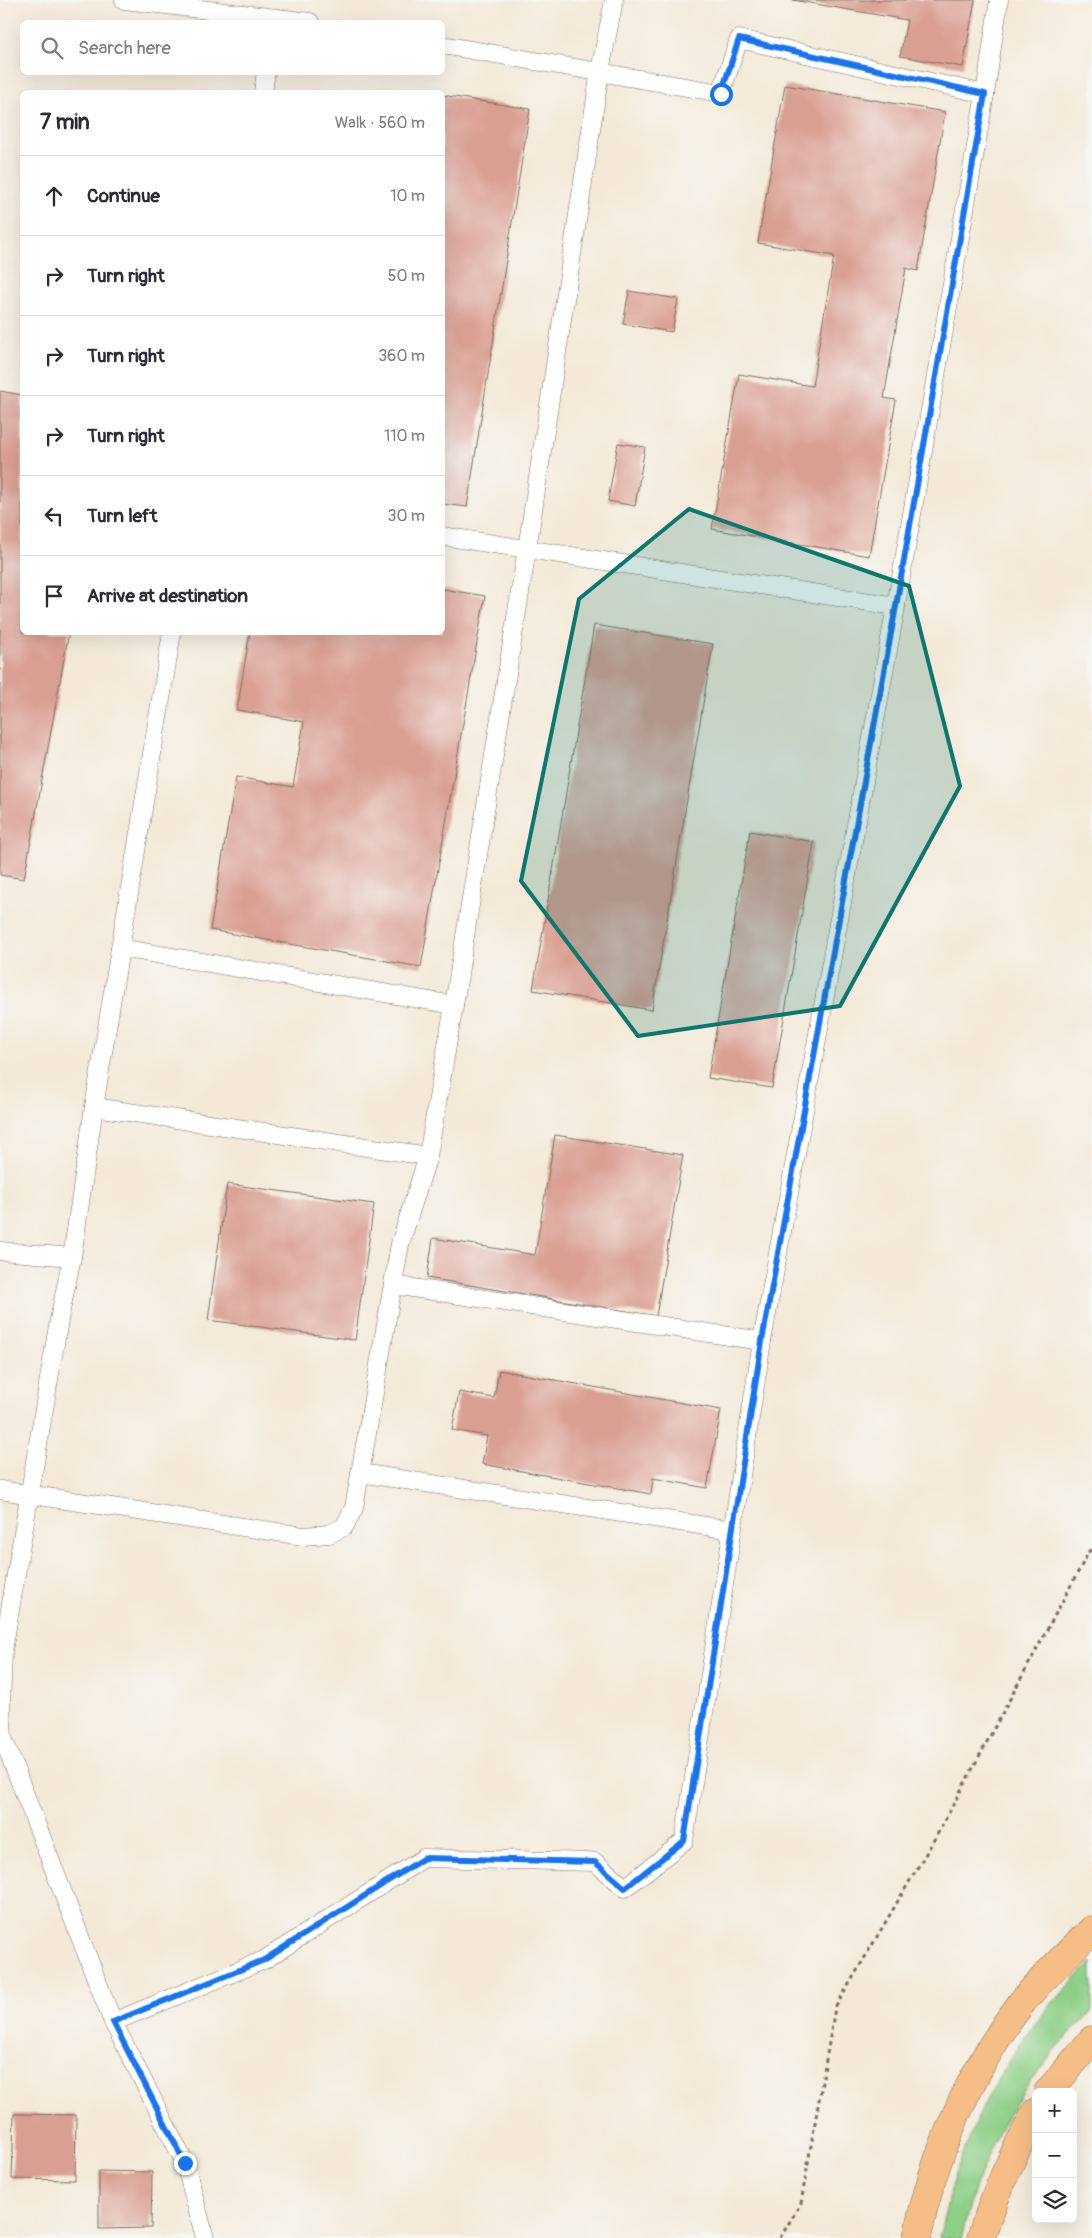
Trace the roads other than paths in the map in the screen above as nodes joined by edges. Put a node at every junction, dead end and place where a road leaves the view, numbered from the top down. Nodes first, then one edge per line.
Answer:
1 (124, 0) edge
2 (614, 0) edge
3 (999, 0) edge
4 (275, 20) edge
5 (445, 45) edge
6 (600, 71) junction
7 (266, 75) edge
8 (263, 90) edge
9 (985, 94) junction
10 (445, 536) edge
11 (527, 549) junction
12 (896, 606) junction
13 (172, 635) edge
14 (120, 948) junction
15 (454, 1005) junction
16 (94, 1107) junction
17 (428, 1156) junction
18 (0, 1251) edge
19 (72, 1257) junction
20 (394, 1285) junction
21 (762, 1341) junction
22 (360, 1474) junction
23 (0, 1490) edge
24 (30, 1494) junction
25 (732, 1530) junction
26 (1092, 1930) edge
27 (113, 2022) junction
28 (1092, 2040) edge
29 (1051, 2088) edge
30 (1032, 2119) edge
31 (205, 2238) edge
32 (917, 2238) edge
33 (981, 2238) edge

1 - 4 lane
2 - 6 lane
3 - 9 lane
5 - 6 lane
6 - 9 lane
6 - 11 lane
7 - 8 lane
9 - 12 lane
10 - 11 lane
11 - 12 lane
11 - 15 lane
12 - 21 lane
13 - 14 lane
14 - 15 lane
14 - 16 lane
15 - 17 lane
16 - 17 lane
16 - 19 lane
17 - 20 lane
18 - 19 lane
19 - 24 lane
20 - 21 lane
20 - 22 lane
21 - 25 lane
22 - 24 lane
22 - 25 lane
23 - 24 lane
24 - 27 lane
25 - 27 lane
26 - 32 main road
27 - 31 lane
28 - 29 main road
30 - 33 main road

